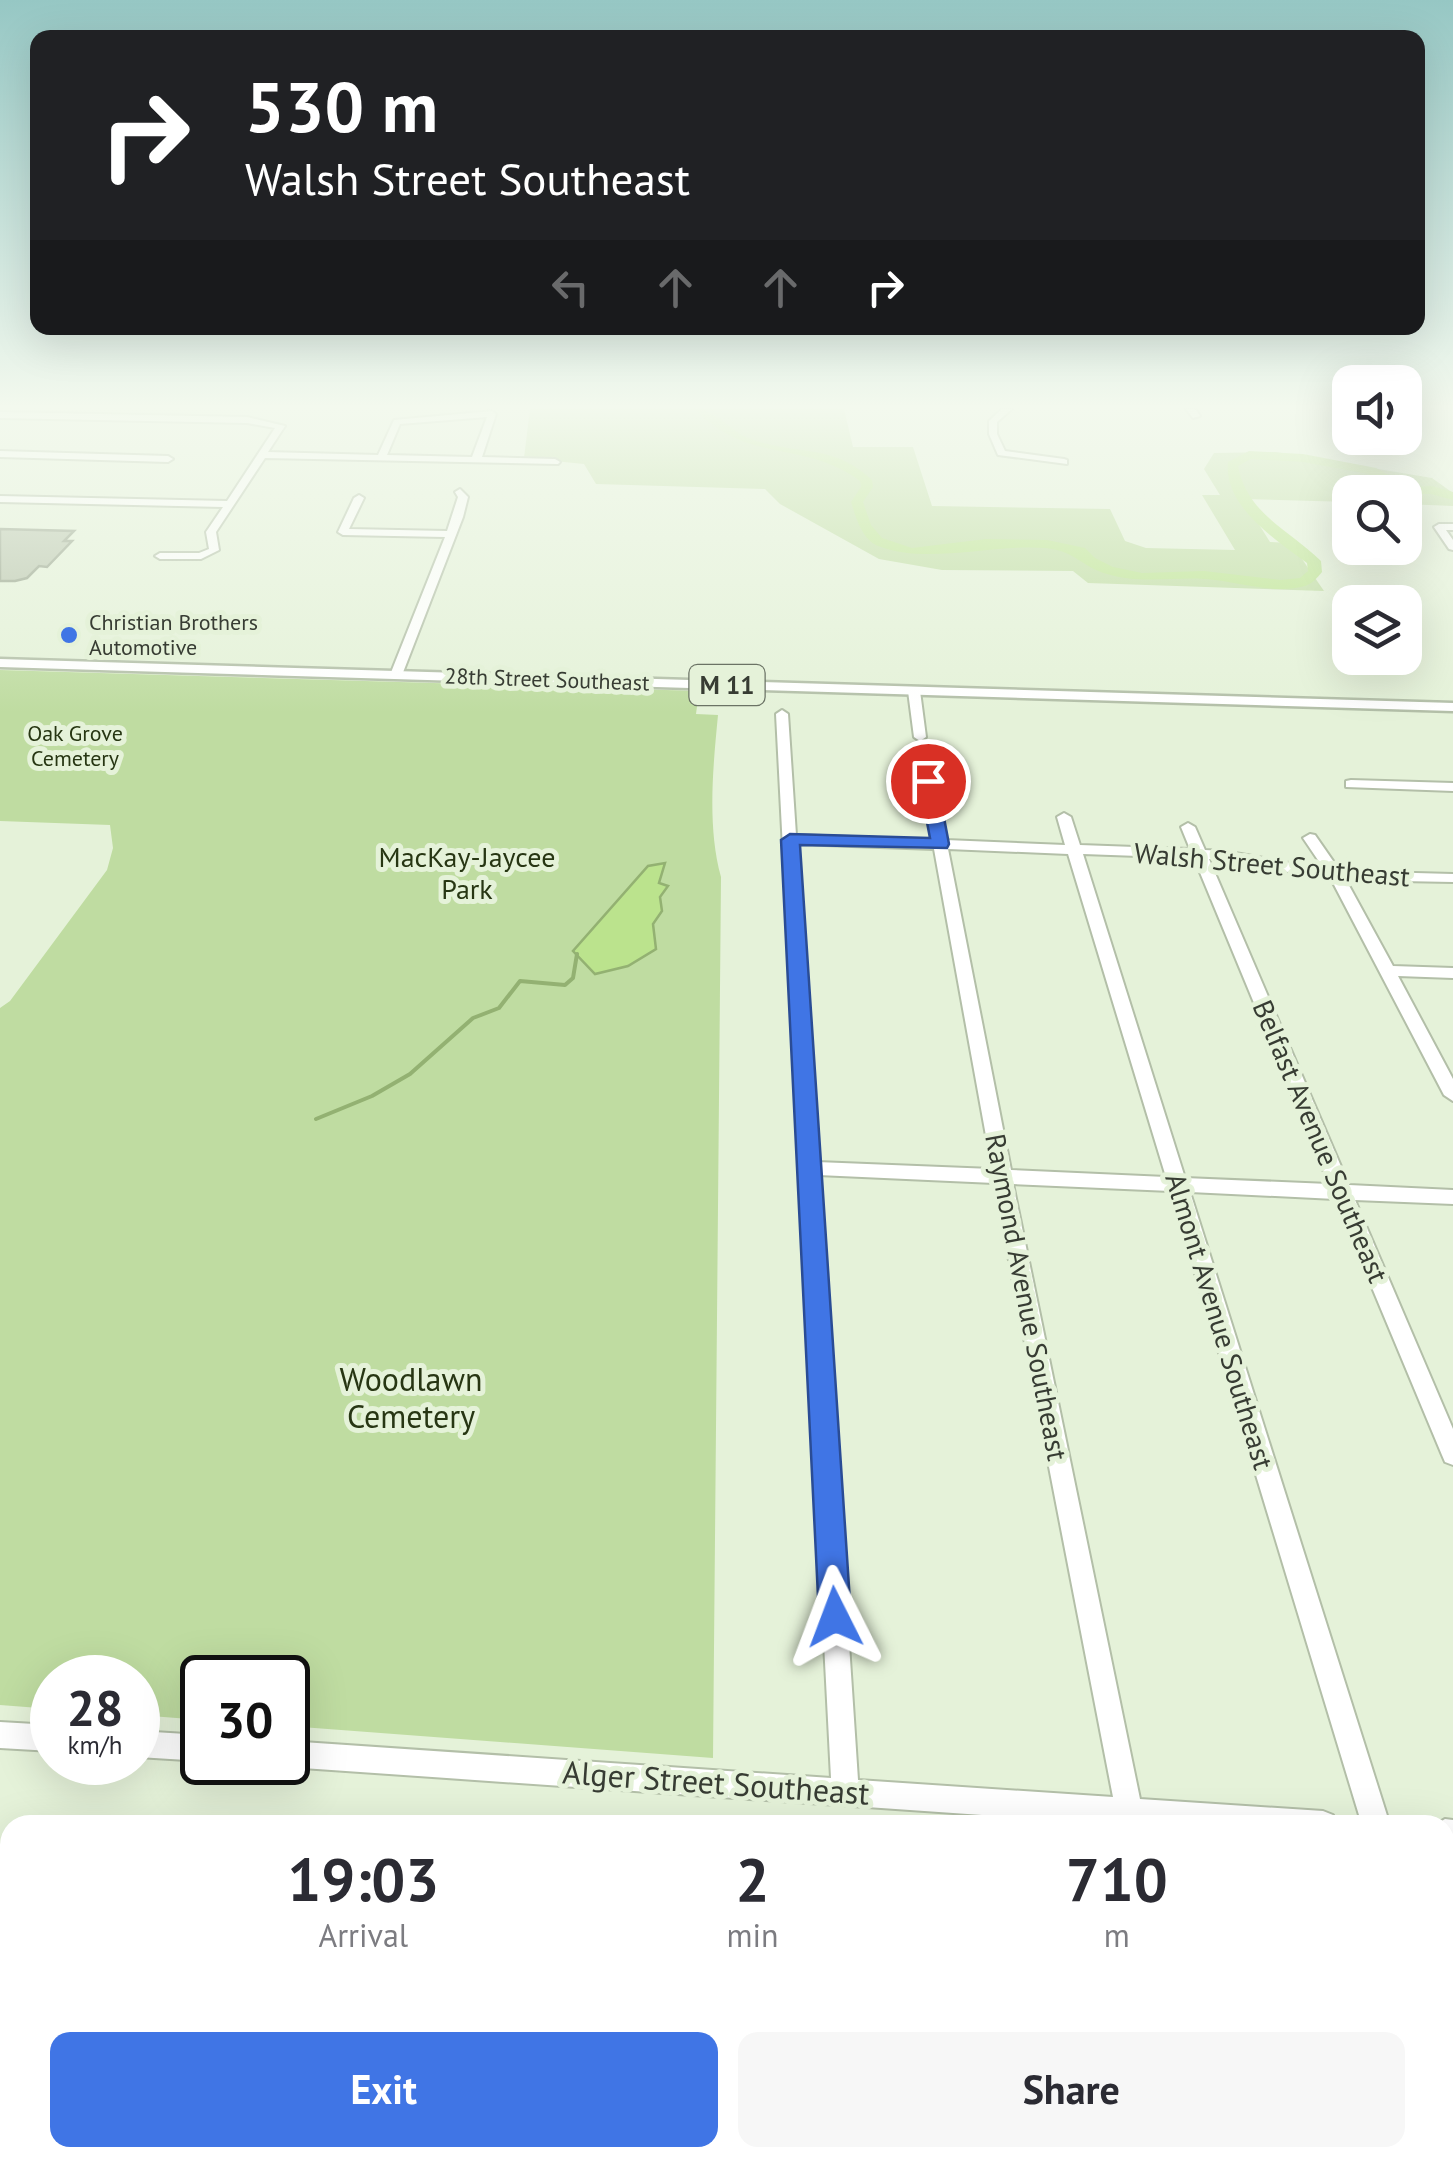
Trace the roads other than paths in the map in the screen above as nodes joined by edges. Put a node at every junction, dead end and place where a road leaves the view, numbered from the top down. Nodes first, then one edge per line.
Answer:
1 (226, 510) edge
2 (354, 510) edge
3 (458, 510) edge
4 (1453, 527) edge
5 (450, 534) junction
6 (1453, 547) edge
7 (160, 556) dead end
8 (0, 663) edge
9 (396, 675) junction
10 (914, 691) junction
11 (1453, 708) edge
12 (782, 714) dead end
13 (920, 737) dead end
14 (928, 781) dead end
15 (1351, 784) dead end
16 (1453, 787) edge
17 (1064, 817) dead end
18 (1188, 827) dead end
19 (1310, 838) dead end
20 (790, 840) junction
21 (940, 844) junction
22 (1074, 850) junction
23 (1199, 854) junction
24 (1334, 875) junction
25 (1453, 878) edge
26 (1386, 971) junction
27 (1453, 973) edge
28 (1445, 1067) edge
29 (1453, 1094) edge
30 (808, 1168) junction
31 (1002, 1174) junction
32 (1177, 1184) junction
33 (1342, 1192) junction
34 (1453, 1197) edge
35 (1453, 1455) edge
36 (0, 1735) edge
37 (30, 1737) edge
38 (310, 1755) edge
39 (845, 1790) junction
40 (1129, 1812) junction
41 (1174, 1815) edge
42 (1373, 1815) edge

1 - 7 street
2 - 5 street
3 - 5 street
4 - 6 street
5 - 9 street
8 - 9 main road, 28th Street Southeast / M 11
9 - 10 main road, 28th Street Southeast / M 11
10 - 11 main road, 28th Street Southeast / M 11
10 - 13 street
12 - 20 street
14 - 21 street, Raymond Avenue Southeast
15 - 16 street
17 - 22 street, Almont Avenue Southeast
18 - 23 street, Belfast Avenue Southeast
19 - 24 street
20 - 21 street, Walsh Street Southeast
20 - 30 street
21 - 22 street, Walsh Street Southeast
21 - 31 street, Raymond Avenue Southeast
22 - 23 street, Walsh Street Southeast
22 - 32 street, Almont Avenue Southeast
23 - 24 street, Walsh Street Southeast
23 - 33 street, Belfast Avenue Southeast
24 - 25 street, Walsh Street Southeast
24 - 26 street
26 - 27 street
26 - 28 street
28 - 29 street
30 - 31 street
30 - 39 street
31 - 32 street
31 - 40 street, Raymond Avenue Southeast
32 - 33 street
32 - 42 street, Almont Avenue Southeast
33 - 34 street
33 - 35 street, Belfast Avenue Southeast
36 - 37 street
38 - 39 street, Alger Street Southeast
39 - 40 street, Alger Street Southeast
40 - 41 street, Alger Street Southeast

